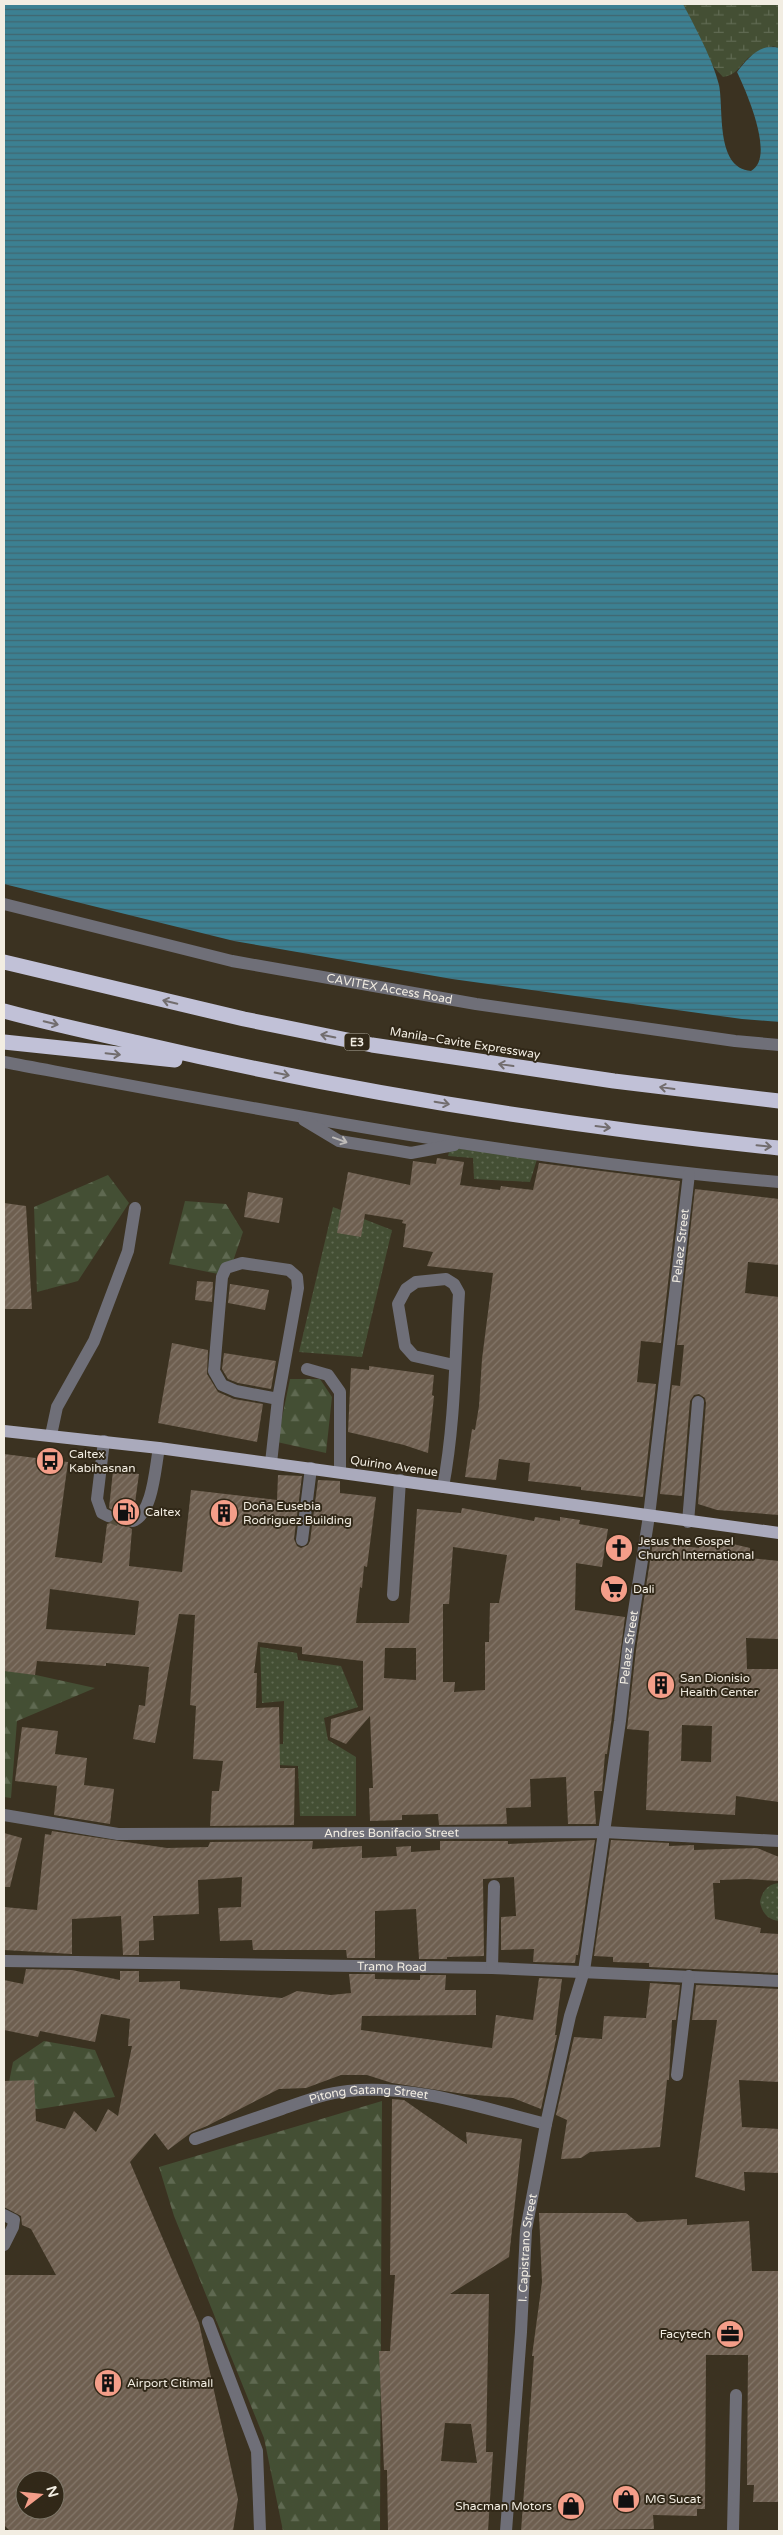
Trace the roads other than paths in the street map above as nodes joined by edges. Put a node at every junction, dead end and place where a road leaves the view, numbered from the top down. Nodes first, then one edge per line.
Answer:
1 (4, 904) edge
2 (4, 962) edge
3 (4, 1011) edge
4 (4, 1042) edge
5 (779, 1045) edge
6 (4, 1062) edge
7 (234, 1065) junction
8 (779, 1101) edge
9 (298, 1116) junction
10 (464, 1143) junction
11 (779, 1148) edge
12 (688, 1174) junction
13 (779, 1182) edge
14 (135, 1208) dead end
15 (454, 1365) junction
16 (307, 1369) dead end
17 (278, 1399) junction
18 (698, 1402) dead end
19 (4, 1431) edge
20 (51, 1435) junction
21 (104, 1441) junction
22 (158, 1448) junction
23 (271, 1463) junction
24 (310, 1468) junction
25 (340, 1472) junction
26 (400, 1480) junction
27 (443, 1487) junction
28 (108, 1516) dead end
29 (649, 1516) junction
30 (133, 1521) dead end
31 (688, 1522) junction
32 (779, 1533) edge
33 (302, 1540) dead end
34 (393, 1595) dead end
35 (4, 1815) edge
36 (604, 1832) junction
37 (779, 1841) edge
38 (494, 1886) dead end
39 (4, 1962) edge
40 (492, 1968) junction
41 (584, 1971) junction
42 (689, 1976) junction
43 (779, 1981) edge
44 (677, 2075) dead end
45 (546, 2124) junction
46 (195, 2139) dead end
47 (4, 2215) edge
48 (4, 2245) edge
49 (208, 2322) dead end
50 (736, 2395) dead end
51 (260, 2531) edge
52 (506, 2531) edge
53 (733, 2531) edge

1 - 5 street, CAVITEX Access Road
8 -> 2 highway, Manila–Cavite Expressway / E3
3 -> 7 highway
4 -> 7 highway
6 - 9 street
7 -> 11 highway
9 - 10 street
9 -> 10 street
10 - 12 street
12 - 13 street
12 - 29 street, Pelaez Street
14 - 20 street
15 - 15 street
15 - 27 street
16 - 25 street
17 - 17 street
17 - 23 street
18 - 31 street
19 - 20 main road, Quirino Avenue
20 - 21 main road, Quirino Avenue
21 - 22 main road, Quirino Avenue
21 - 28 street
22 - 23 main road, Quirino Avenue
22 - 30 street
23 - 24 main road, Quirino Avenue
24 - 25 main road, Quirino Avenue
24 - 33 street
25 - 26 main road, Quirino Avenue
26 - 27 main road, Quirino Avenue
26 - 34 street
27 - 29 main road, Quirino Avenue
29 - 31 main road, Quirino Avenue
29 - 36 street, Pelaez Street
31 - 32 main road, Quirino Avenue
35 - 36 street, Andres Bonifacio Street
36 - 37 street, Andres Bonifacio Street
36 - 41 street, Pelaez Street
38 - 40 street
39 - 40 street, Tramo Road
40 - 41 street, Tramo Road
41 - 42 street, Tramo Road
41 - 45 street, I. Capistrano Street
42 - 43 street, Tramo Road
42 - 44 street
45 - 46 street, Pitong Gatang Street
45 - 52 street, I. Capistrano Street
47 - 48 street
49 - 51 street
50 - 53 street

